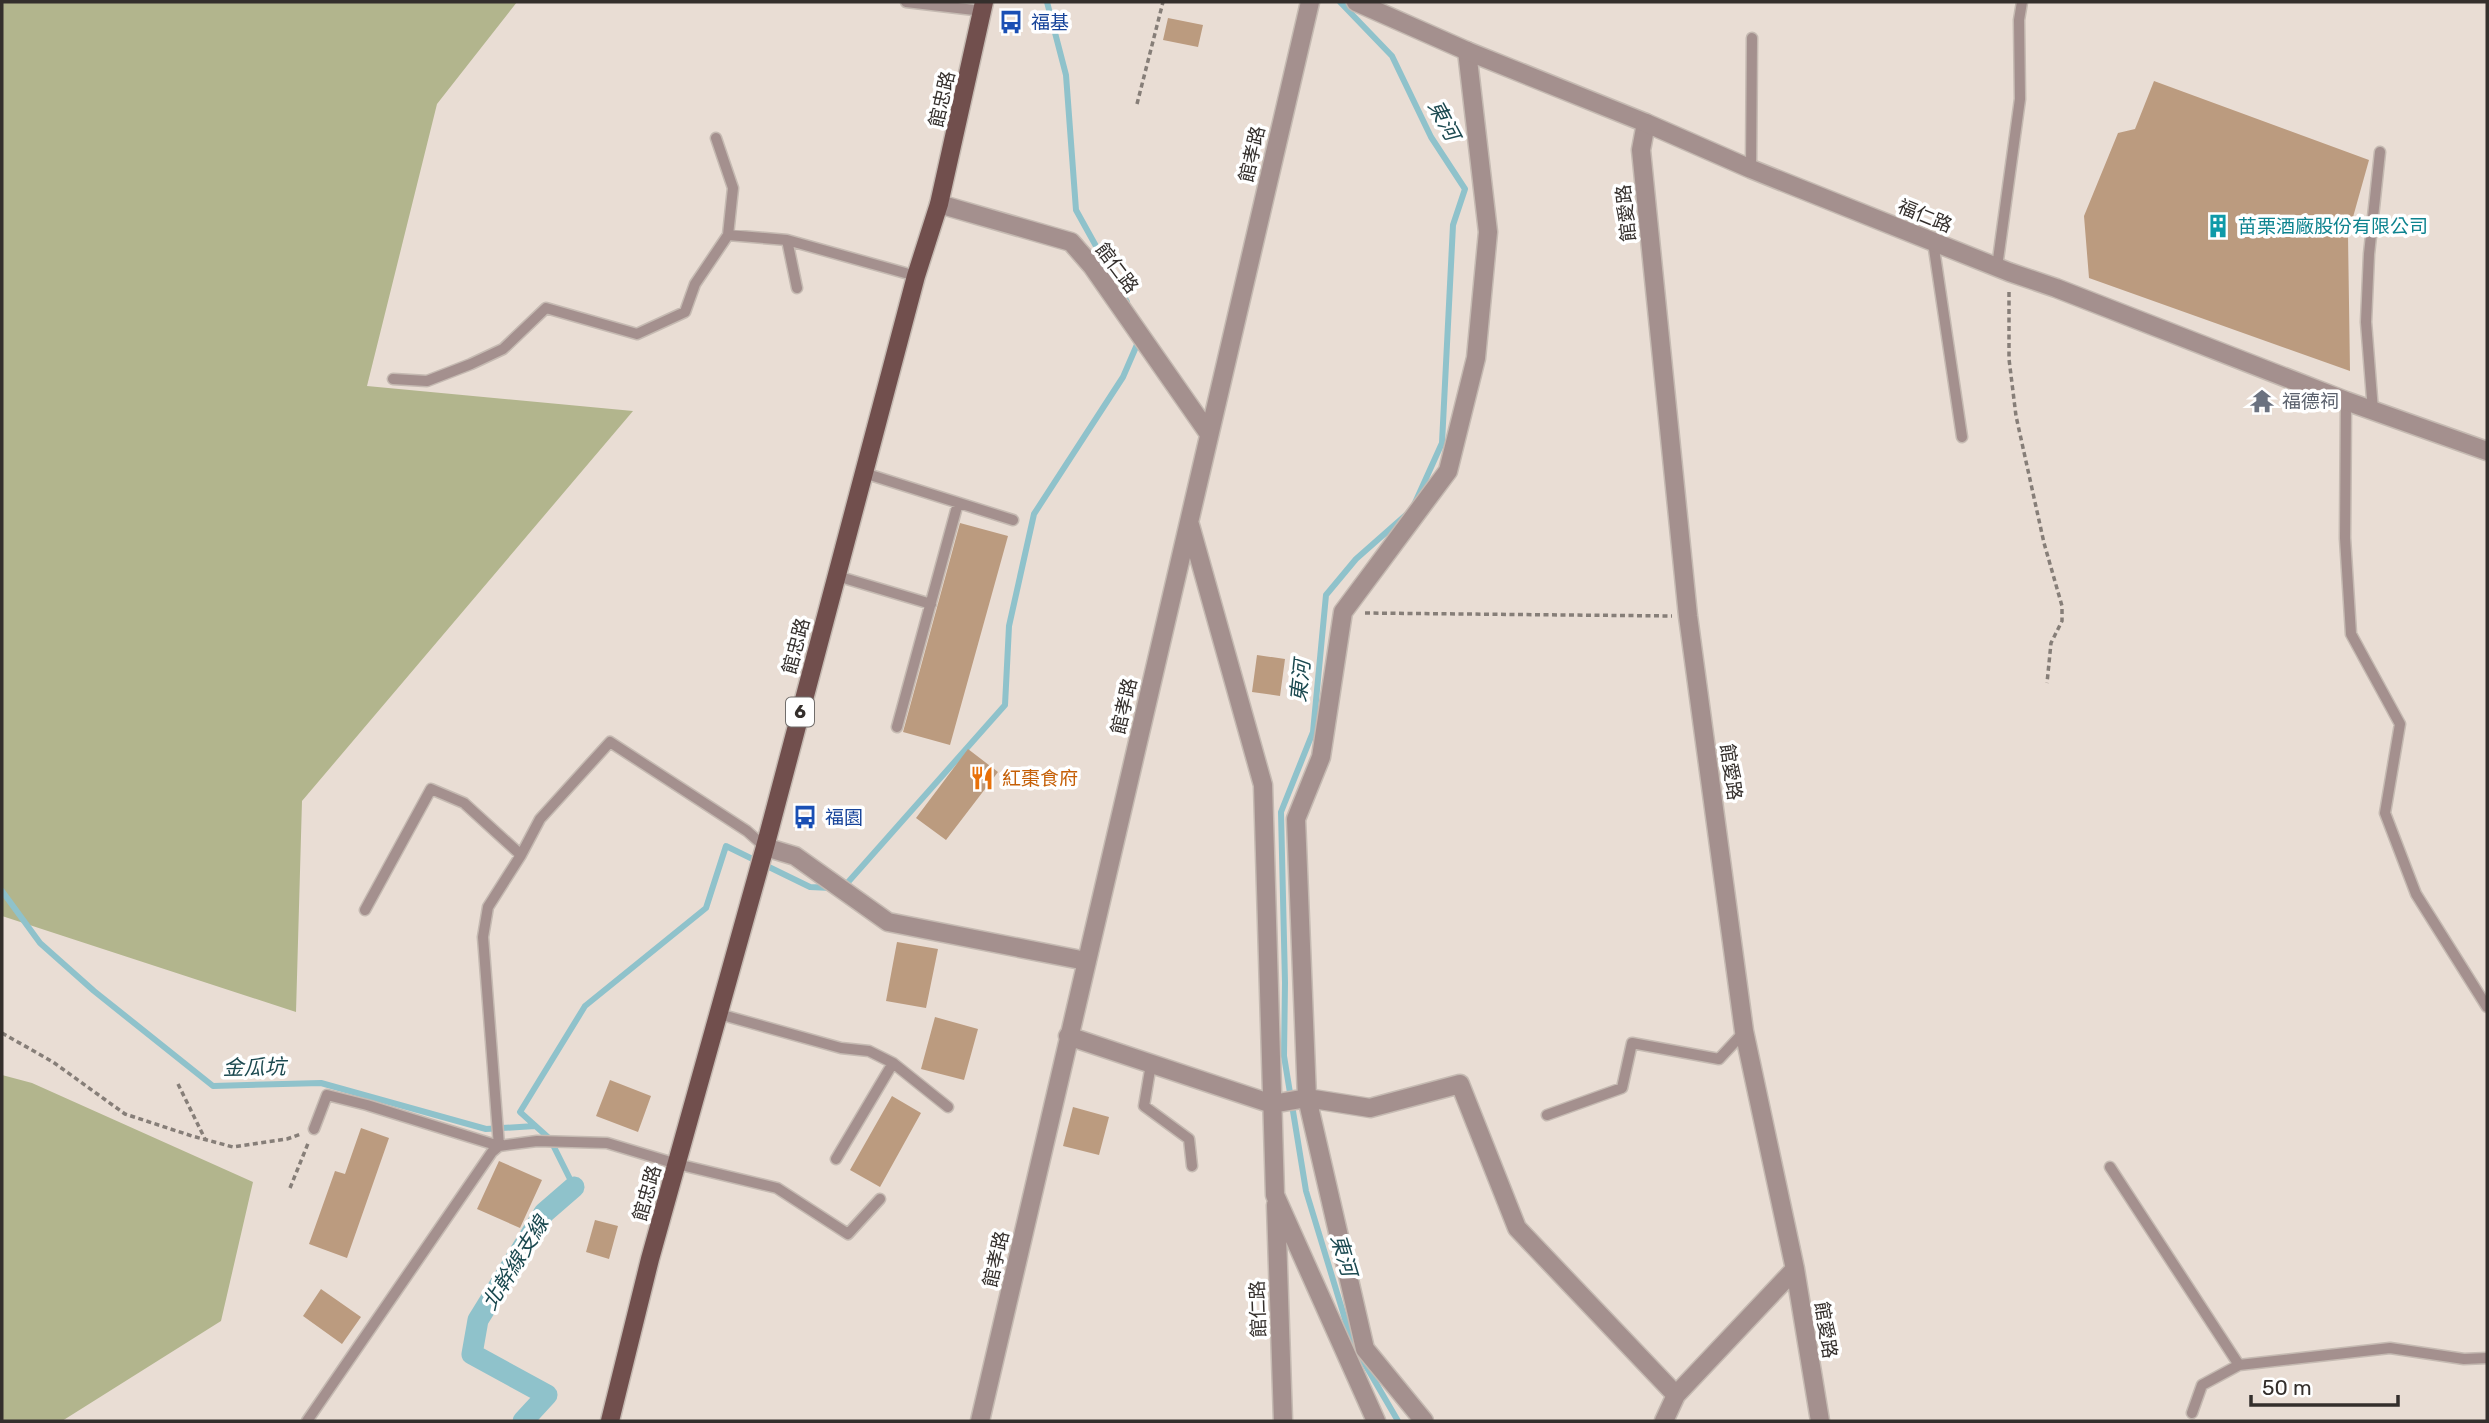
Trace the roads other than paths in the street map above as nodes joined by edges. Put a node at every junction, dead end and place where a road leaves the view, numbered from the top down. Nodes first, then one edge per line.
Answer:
1 (906, 2) edge
2 (1310, 2) edge
3 (2022, 2) edge
4 (1362, 3) edge
5 (984, 6) edge
6 (1752, 38) dead end
7 (1467, 51) junction
8 (1646, 123) junction
9 (716, 138) dead end
10 (2380, 152) dead end
11 (1751, 170) junction
12 (939, 204) junction
13 (728, 235) junction
14 (787, 240) junction
15 (1933, 242) junction
16 (2003, 270) junction
17 (916, 276) junction
18 (797, 288) dead end
19 (393, 379) dead end
20 (2346, 401) junction
21 (2373, 411) junction
22 (1207, 431) junction
23 (1962, 437) dead end
24 (2487, 451) edge
25 (864, 473) junction
26 (958, 503) junction
27 (1013, 520) dead end
28 (1189, 522) junction
29 (836, 576) junction
30 (931, 604) junction
31 (897, 727) dead end
32 (765, 847) junction
33 (521, 855) junction
34 (365, 910) dead end
35 (1086, 961) junction
36 (2487, 1007) edge
37 (719, 1014) junction
38 (1744, 1031) junction
39 (1068, 1036) junction
40 (893, 1063) junction
41 (1151, 1064) junction
42 (1307, 1098) junction
43 (1272, 1104) junction
44 (948, 1107) dead end
45 (1546, 1115) dead end
46 (314, 1129) road end
47 (499, 1146) junction
48 (836, 1159) dead end
49 (677, 1164) junction
50 (1192, 1166) dead end
51 (2110, 1167) dead end
52 (1275, 1195) junction
53 (880, 1199) dead end
54 (1795, 1269) junction
55 (2487, 1357) edge
56 (2239, 1365) junction
57 (1676, 1395) junction
58 (2192, 1413) dead end
59 (307, 1421) edge
60 (610, 1421) edge
61 (980, 1421) edge
62 (1283, 1421) edge
63 (1376, 1421) edge
64 (1424, 1421) edge
65 (1664, 1421) edge
66 (1820, 1421) edge

1 - 5 lane
2 - 22 street, 館孝路
3 - 16 lane
4 - 7 street, 福仁路
5 - 12 main road, 館忠路 / 6
6 - 11 lane
7 - 8 street, 福仁路
7 - 42 street
8 - 11 street, 福仁路
8 - 38 street, 館愛路
9 - 13 lane
10 - 21 lane
11 - 15 street, 福仁路
12 - 17 main road, 館忠路 / 6
12 - 22 street, 館仁路
13 - 14 lane
13 - 19 lane
14 - 17 lane
14 - 18 lane
15 - 16 street, 福仁路
15 - 23 lane
16 - 20 street, 福仁路
17 - 25 main road, 館忠路 / 6
20 - 21 street, 福仁路
20 - 36 lane
21 - 24 street, 福仁路
22 - 28 street, 館孝路
25 - 26 lane
25 - 29 main road, 館忠路 / 6
26 - 27 lane
26 - 30 lane
28 - 35 street, 館孝路
28 - 43 street, 館仁路
29 - 30 lane
29 - 32 main road, 館忠路 / 6
30 - 31 lane
32 - 33 lane
32 - 35 street
32 - 37 main road, 館忠路 / 6
33 - 34 lane
33 - 47 lane
35 - 39 street, 館孝路
37 - 40 lane
37 - 49 main road, 館忠路 / 6
38 - 45 lane
38 - 54 street, 館愛路
39 - 41 street
39 - 61 street, 館孝路
40 - 44 lane
40 - 48 lane
41 - 43 street
41 - 50 lane
42 - 43 street
42 - 57 street
42 - 64 street
43 - 52 street, 館仁路
46 - 47 lane
47 - 49 lane
47 - 59 lane
49 - 53 lane
49 - 60 main road, 館忠路 / 6
51 - 56 lane
52 - 62 street, 館仁路
52 - 63 street
54 - 57 street
54 - 66 street, 館愛路
55 - 56 lane
56 - 58 lane
57 - 65 street

